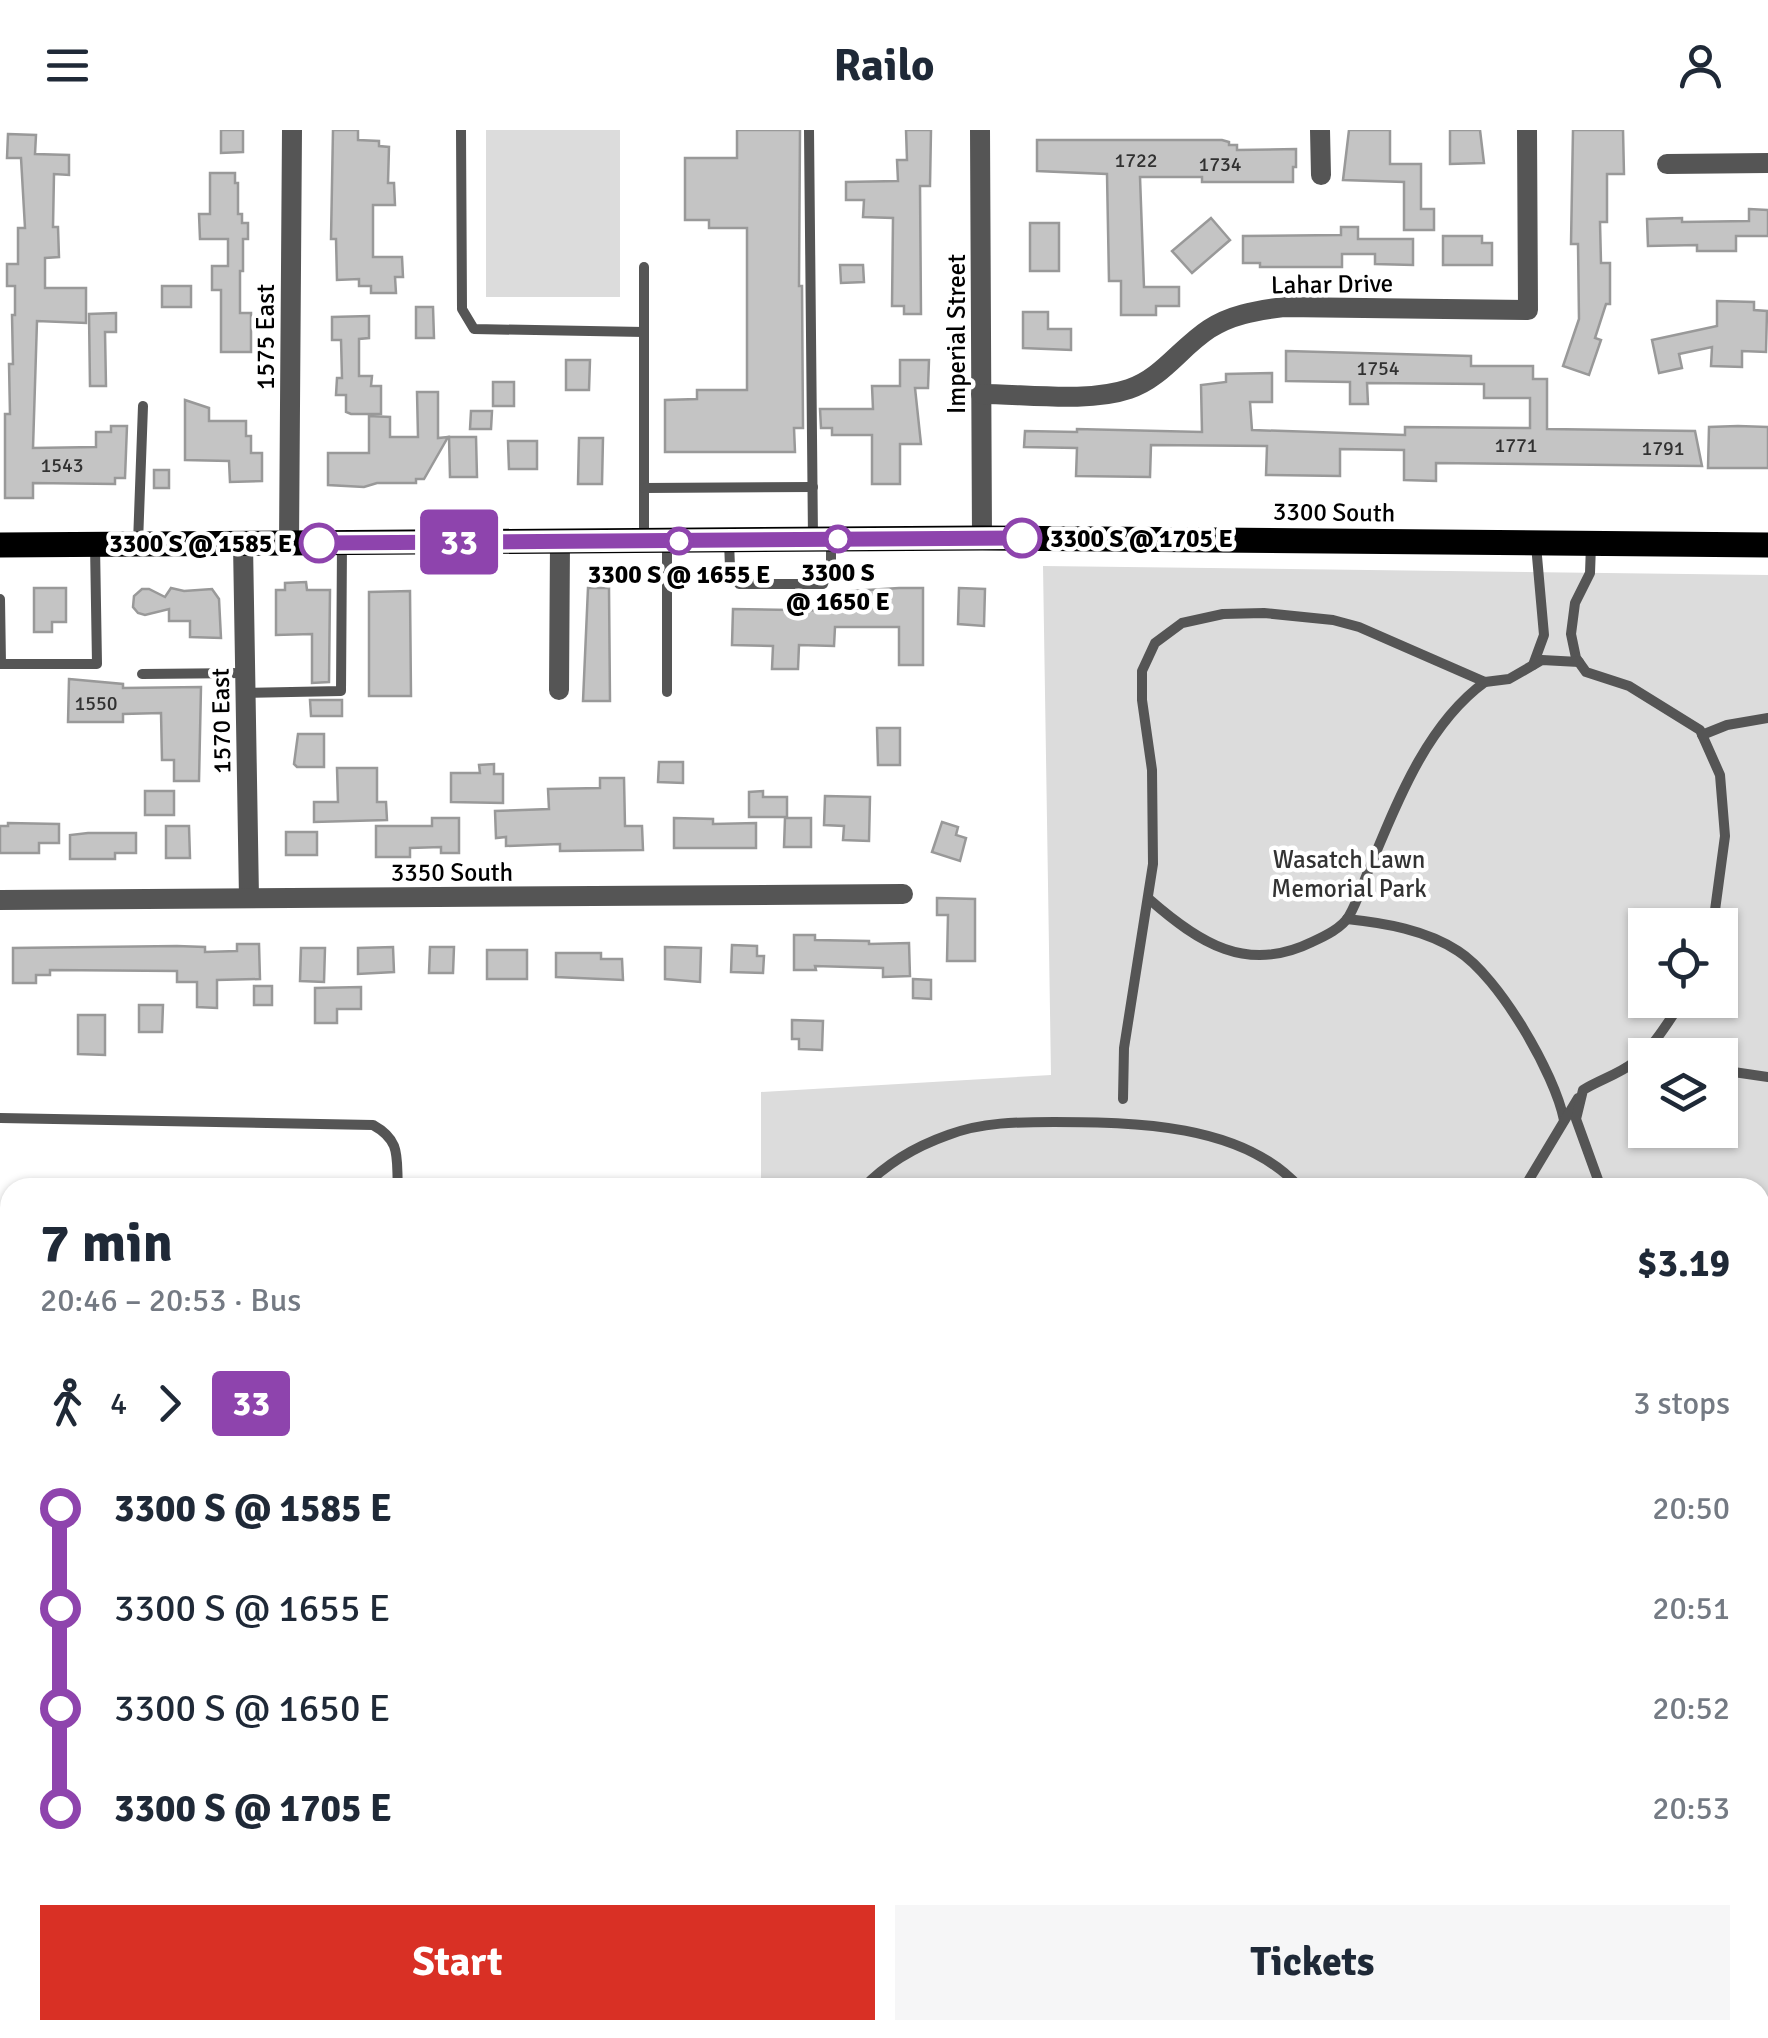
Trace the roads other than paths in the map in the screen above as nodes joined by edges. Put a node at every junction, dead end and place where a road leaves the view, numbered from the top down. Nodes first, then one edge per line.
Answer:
1 (292, 130) edge
2 (460, 130) edge
3 (810, 130) edge
4 (980, 130) edge
5 (1320, 130) edge
6 (1527, 130) edge
7 (1768, 163) edge
8 (1667, 164) dead end
9 (1320, 175) dead end
10 (644, 266) dead end
11 (644, 332) junction
12 (982, 394) junction
13 (144, 406) dead end
14 (813, 487) junction
15 (644, 488) junction
16 (982, 538) junction
17 (730, 540) junction
18 (822, 540) junction
19 (560, 542) junction
20 (656, 542) junction
21 (342, 543) junction
22 (95, 544) junction
23 (138, 544) junction
24 (243, 544) junction
25 (289, 544) junction
26 (1536, 544) junction
27 (1591, 544) junction
28 (0, 545) edge
29 (1768, 545) edge
30 (0, 599) edge
31 (1579, 662) junction
32 (1532, 666) junction
33 (142, 674) dead end
34 (1485, 682) junction
35 (245, 683) junction
36 (558, 690) dead end
37 (667, 692) dead end
38 (1768, 718) edge
39 (1702, 735) junction
40 (904, 894) dead end
41 (249, 898) junction
42 (1149, 899) junction
43 (0, 900) edge
44 (1715, 908) edge
45 (1348, 919) junction
46 (1628, 1066) edge
47 (1738, 1072) edge
48 (1768, 1076) edge
49 (1583, 1090) junction
50 (1123, 1099) dead end
51 (0, 1118) edge
52 (1564, 1120) junction
53 (397, 1178) edge
54 (876, 1178) edge
55 (1287, 1178) edge
56 (1530, 1178) edge
57 (1597, 1178) edge

1 - 25 street, 1575 East
2 - 11 lane
3 - 14 lane
4 - 12 street, Imperial Street
5 - 9 street
6 - 12 street, Lahar Drive
7 - 8 street
10 - 11 lane
11 - 15 lane
12 - 16 street, Imperial Street
13 - 23 lane
14 - 15 lane
14 - 18 lane
15 - 20 lane
16 - 18 main road, 3300 South
16 - 26 main road, 3300 South
17 - 18 main road, 3300 South
17 - 18 lane
17 - 20 main road, 3300 South
19 - 20 main road, 3300 South
19 - 21 main road, 3300 South
19 - 36 street
20 - 37 lane
21 - 25 main road, 3300 South
21 - 35 lane
22 - 23 main road, 3300 South
22 - 28 main road, 3300 South
22 - 30 lane
23 - 24 main road, 3300 South
24 - 25 main road, 3300 South
24 - 35 street, 1570 East
26 - 27 main road, 3300 South
26 - 32 lane
27 - 29 main road, 3300 South
27 - 31 lane
31 - 32 lane
31 - 39 lane
32 - 34 lane
33 - 35 lane
34 - 42 lane
34 - 45 lane
35 - 41 street, 1570 East
38 - 39 lane
39 - 44 lane
40 - 41 street, 3350 South
41 - 43 street, 3350 South
42 - 45 lane
42 - 50 lane
45 - 52 lane
46 - 49 lane
47 - 48 lane
49 - 52 lane
49 - 57 lane
51 - 53 lane
52 - 56 lane
54 - 55 lane

